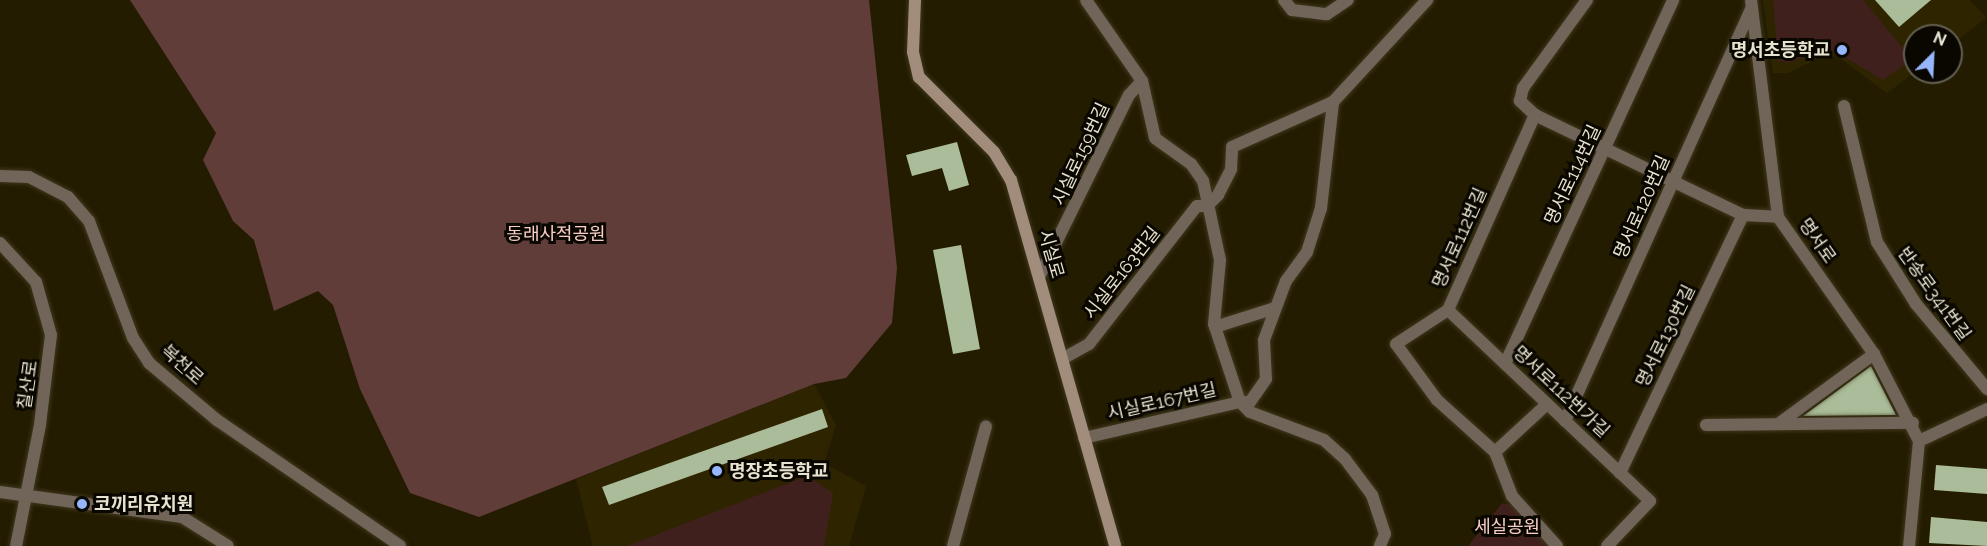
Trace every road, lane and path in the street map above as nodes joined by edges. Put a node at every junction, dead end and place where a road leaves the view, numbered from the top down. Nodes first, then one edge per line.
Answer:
1 (915, 0) edge
2 (1086, 0) edge
3 (1284, 0) edge
4 (1348, 0) edge
5 (1427, 0) edge
6 (1587, 0) edge
7 (1673, 0) edge
8 (1752, 4) edge
9 (1142, 81) junction
10 (1333, 102) junction
11 (1844, 106) dead end
12 (1535, 115) junction
13 (1605, 148) junction
14 (0, 176) edge
15 (1673, 181) junction
16 (1207, 206) junction
17 (1743, 215) junction
18 (1778, 217) junction
19 (0, 243) edge
20 (1039, 277) junction
21 (1275, 308) junction
22 (1448, 310) junction
23 (1215, 327) junction
24 (1874, 354) junction
25 (1062, 358) junction
26 (1505, 364) junction
27 (1987, 389) edge
28 (1240, 402) junction
29 (1547, 404) junction
30 (1987, 409) edge
31 (1565, 421) junction
32 (1913, 423) junction
33 (1706, 425) dead end
34 (1778, 425) junction
35 (986, 426) dead end
36 (1084, 438) junction
37 (1918, 441) junction
38 (1495, 452) junction
39 (1620, 473) junction
40 (0, 492) edge
41 (25, 494) junction
42 (16, 546) edge
43 (228, 546) edge
44 (400, 546) edge
45 (953, 546) edge
46 (1115, 546) edge
47 (1380, 546) edge
48 (1557, 546) edge
49 (1607, 546) edge
50 (1909, 546) edge

1 - 20 main road, 시실로
2 - 9 street
3 - 4 street
5 - 10 street
6 - 12 street
7 - 13 street, 명서로114번길
8 - 15 street, 명서로120번길
8 - 18 street, 명서로
9 - 16 street, 시실로167번길
9 - 20 street, 시실로159번길
10 - 16 street
10 - 21 street
11 - 27 street, 반송로341번길
12 - 13 street
12 - 22 street, 명서로112번길
13 - 15 street
13 - 26 street, 명서로114번길
14 - 44 street, 복천로
15 - 17 street
15 - 31 street, 명서로120번길
16 - 23 street, 시실로167번길
16 - 25 street, 시실로163번길
17 - 18 street
17 - 39 street, 명서로130번길
18 - 24 street, 명서로
19 - 41 street, 칠산로
20 - 25 main road, 시실로
21 - 23 street
21 - 28 street
22 - 26 street, 명서로112번가길
22 - 38 street, 명서로112번길
23 - 28 street, 시실로167번길
24 - 32 street, 명서로
24 - 34 street
25 - 36 main road, 시실로
26 - 29 street, 명서로112번가길
28 - 36 street, 시실로167번길
28 - 47 street
29 - 31 street, 명서로112번가길
29 - 38 street
30 - 37 street
31 - 39 street, 명서로112번가길
32 - 34 street
32 - 37 street, 명서로
33 - 34 street
35 - 45 street
36 - 46 main road, 시실로
37 - 50 street, 명서로
38 - 48 street, 명서로112번길
39 - 49 street, 명서로112번가길
40 - 41 street
41 - 42 street, 칠산로
41 - 43 street

